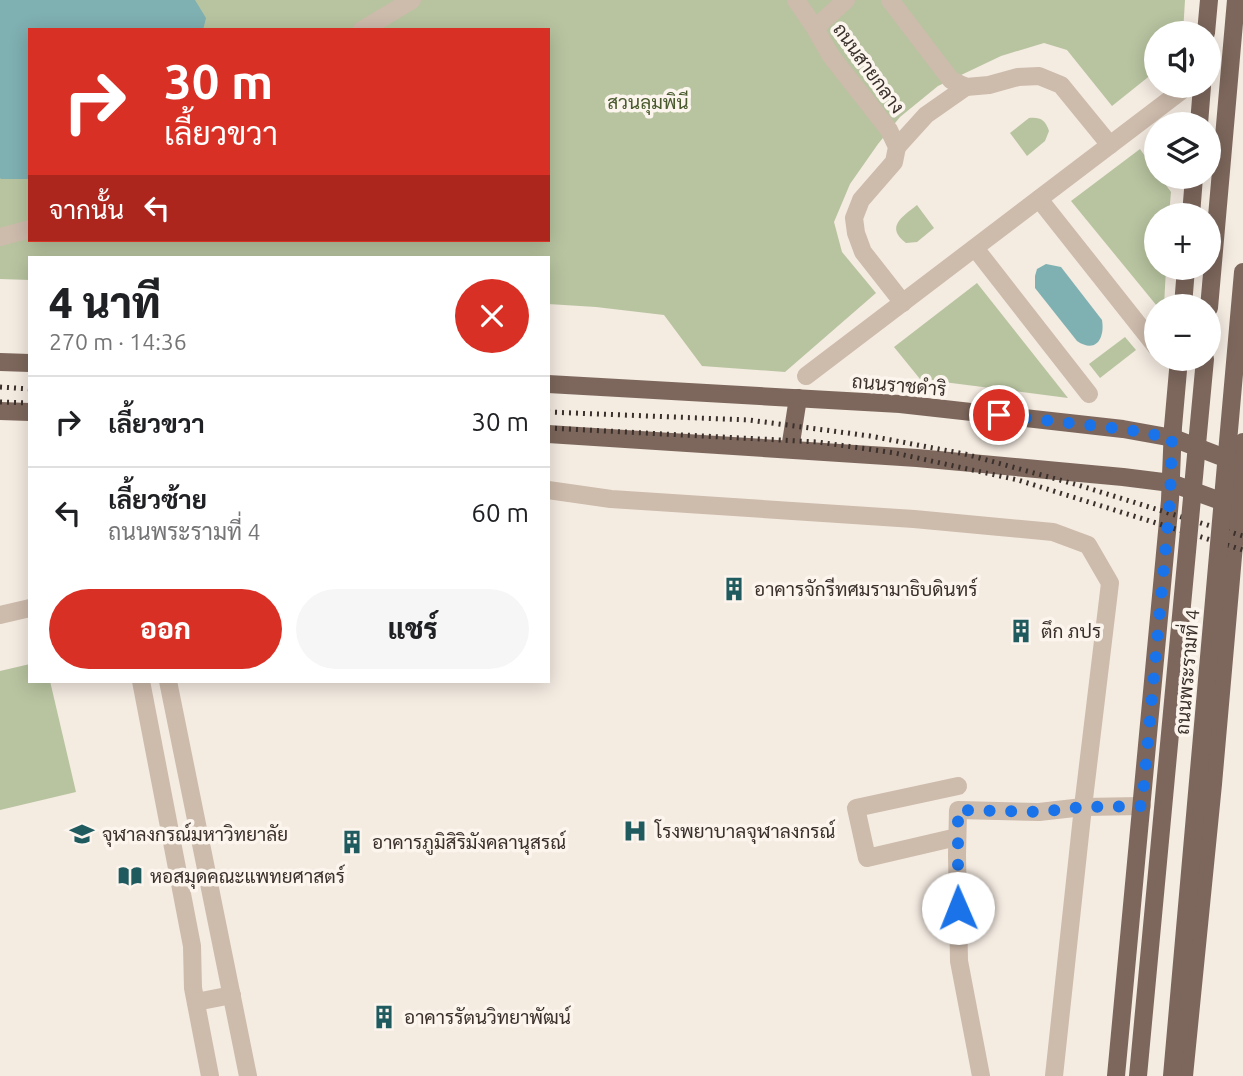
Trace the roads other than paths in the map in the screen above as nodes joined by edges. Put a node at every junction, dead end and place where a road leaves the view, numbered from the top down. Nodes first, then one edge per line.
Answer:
1 (412, 0) edge
2 (796, 0) edge
3 (846, 0) edge
4 (890, 0) edge
5 (1209, 0) edge
6 (1231, 0) edge
7 (1236, 0) edge
8 (1243, 3) edge
9 (1207, 21) edge
10 (365, 28) edge
11 (815, 28) junction
12 (966, 87) junction
13 (1172, 98) edge
14 (1110, 145) junction
15 (897, 147) junction
16 (1039, 199) junction
17 (28, 230) edge
18 (0, 237) edge
19 (975, 248) junction
20 (1243, 272) edge
21 (1210, 294) edge
22 (903, 303) junction
23 (1144, 332) edge
24 (0, 362) edge
25 (28, 363) edge
26 (1178, 371) edge
27 (1204, 371) edge
28 (806, 376) dead end
29 (550, 384) edge
30 (1089, 394) dead end
31 (798, 398) junction
32 (0, 411) edge
33 (28, 412) edge
34 (550, 434) edge
35 (1172, 438) junction
36 (1243, 442) edge
37 (790, 449) junction
38 (1242, 464) edge
39 (1171, 484) junction
40 (550, 490) edge
41 (1240, 507) edge
42 (28, 608) edge
43 (0, 615) edge
44 (141, 683) edge
45 (168, 683) edge
46 (958, 786) dead end
47 (1142, 806) junction
48 (1083, 807) junction
49 (957, 837) junction
50 (232, 995) junction
51 (196, 1002) junction
52 (210, 1076) edge
53 (248, 1076) edge
54 (981, 1076) edge
55 (1054, 1076) edge
56 (1116, 1076) edge
57 (1139, 1076) edge
58 (1172, 1076) edge
59 (1184, 1076) edge

1 - 10 street
2 - 11 street, ถนนสายกลาง
3 - 11 street
4 - 12 street
5 - 9 main road
6 - 8 main road
7 - 21 main road, bridge
11 - 15 street, ถนนสายกลาง
12 - 14 street
12 - 15 street
13 - 14 street
14 - 16 street
15 - 22 street
16 - 19 street
16 - 23 street
17 - 18 street
19 - 22 street
19 - 30 street
20 - 58 main road, ถนนพระรามที่ 4, bridge
22 - 28 street
24 - 25 main road
26 - 35 main road, ถนนพระรามที่ 4
27 - 57 main road, ถนนพระรามที่ 4, bridge
29 - 31 main road, ถนนราชดำริ
31 - 35 main road, ถนนราชดำริ
31 - 37 main road
32 - 33 main road
34 - 37 main road
35 - 38 main road, ถนนราชดำริ
35 - 39 main road, ถนนพระรามที่ 4
36 - 38 main road, ถนนพระรามที่ 4
37 - 39 main road
38 - 41 main road, ถนนพระรามที่ 4
39 - 41 main road
39 - 47 main road, ถนนพระรามที่ 4
40 - 48 street
41 - 59 main road, ถนนพระรามที่ 4
42 - 43 street
44 - 51 street
45 - 50 street
46 - 49 street
47 - 48 street
47 - 56 main road, ถนนพระรามที่ 4
48 - 49 street
48 - 55 street
49 - 54 street
50 - 51 street
50 - 53 street
51 - 52 street

